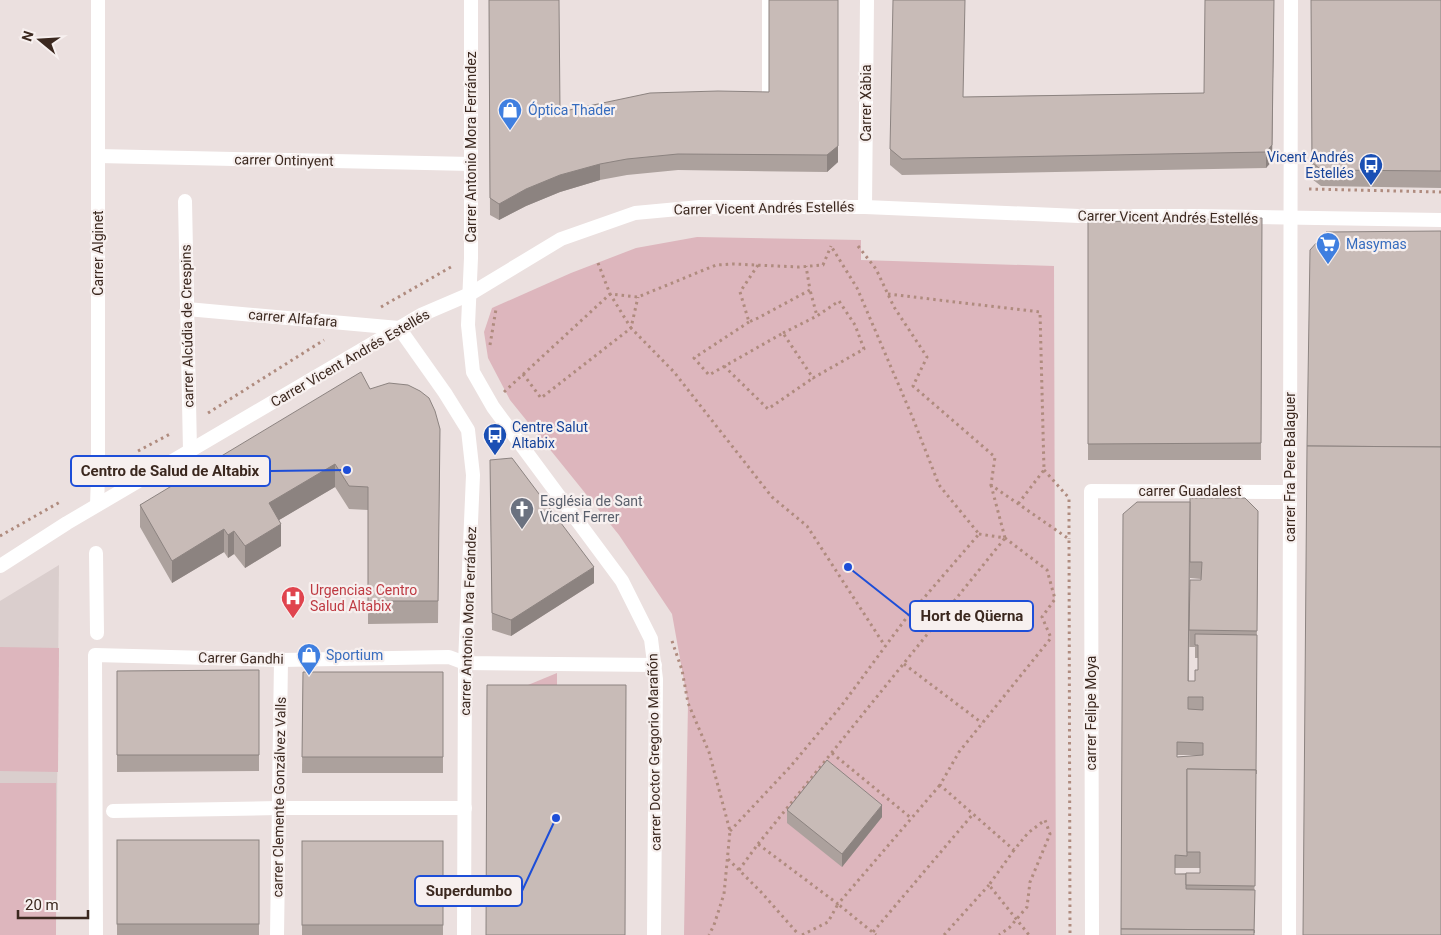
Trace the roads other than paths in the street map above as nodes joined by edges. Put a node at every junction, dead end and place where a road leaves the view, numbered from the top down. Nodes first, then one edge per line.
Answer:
1 (98, 0) edge
2 (470, 0) edge
3 (769, 0) edge
4 (867, 0) edge
5 (1291, 0) edge
6 (752, 108) edge
7 (98, 156) junction
8 (471, 164) junction
9 (185, 201) dead end
10 (865, 207) junction
11 (1290, 218) junction
12 (1441, 220) edge
13 (470, 294) junction
14 (187, 309) junction
15 (399, 328) junction
16 (190, 450) junction
17 (1092, 491) joint
18 (1290, 492) junction
19 (97, 506) junction
20 (96, 553) dead end
21 (0, 566) edge
22 (97, 633) dead end
23 (281, 660) junction
24 (465, 663) junction
25 (655, 665) junction
26 (278, 808) junction
27 (465, 808) junction
28 (113, 812) dead end
29 (96, 935) edge
30 (277, 935) edge
31 (464, 935) edge
32 (654, 935) edge
33 (1092, 935) edge
34 (1289, 935) edge

1 - 7 street, Carrer Alginet
2 - 8 street, Carrer Antonio Mora Ferrández
3 - 6 street
4 - 10 street, Carrer Xàbia
5 - 11 street, carrer Fra Pere Balaguer
7 - 8 street, carrer Ontinyent
7 - 19 street, Carrer Alginet
8 - 13 street, Carrer Antonio Mora Ferrández
9 - 14 street, carrer Alcúdia de Crespins
10 - 11 street, Carrer Vicent Andrés Estellés
10 - 13 street, Carrer Vicent Andrés Estellés
11 - 12 street, Carrer Vicent Andrés Estellés
11 - 18 street, carrer Fra Pere Balaguer
13 - 15 street, Carrer Vicent Andrés Estellés
13 - 25 street, carrer Doctor Gregorio Marañón
14 - 15 street, carrer Alfafara
14 - 16 street, carrer Alcúdia de Crespins
15 - 16 street, Carrer Vicent Andrés Estellés
15 - 24 street, carrer Antonio Mora Ferrández
16 - 19 street, Carrer Vicent Andrés Estellés
17 - 18 street, carrer Guadalest
17 - 33 street, carrer Felipe Moya
18 - 34 street, carrer Fra Pere Balaguer
19 - 21 street, Carrer Vicent Andrés Estellés
20 - 22 street
23 - 24 street, Carrer Gandhi
23 - 26 street, carrer Clemente Gonzálvez Valls
23 - 29 street, Carrer Gandhi
24 - 25 street, Carrer Gandhi
24 - 27 street, carrer Antonio Mora Ferrández
25 - 32 street, carrer Doctor Gregorio Marañón
26 - 27 street
26 - 28 street
26 - 30 street, carrer Clemente Gonzálvez Valls
27 - 31 street, carrer Antonio Mora Ferrández

